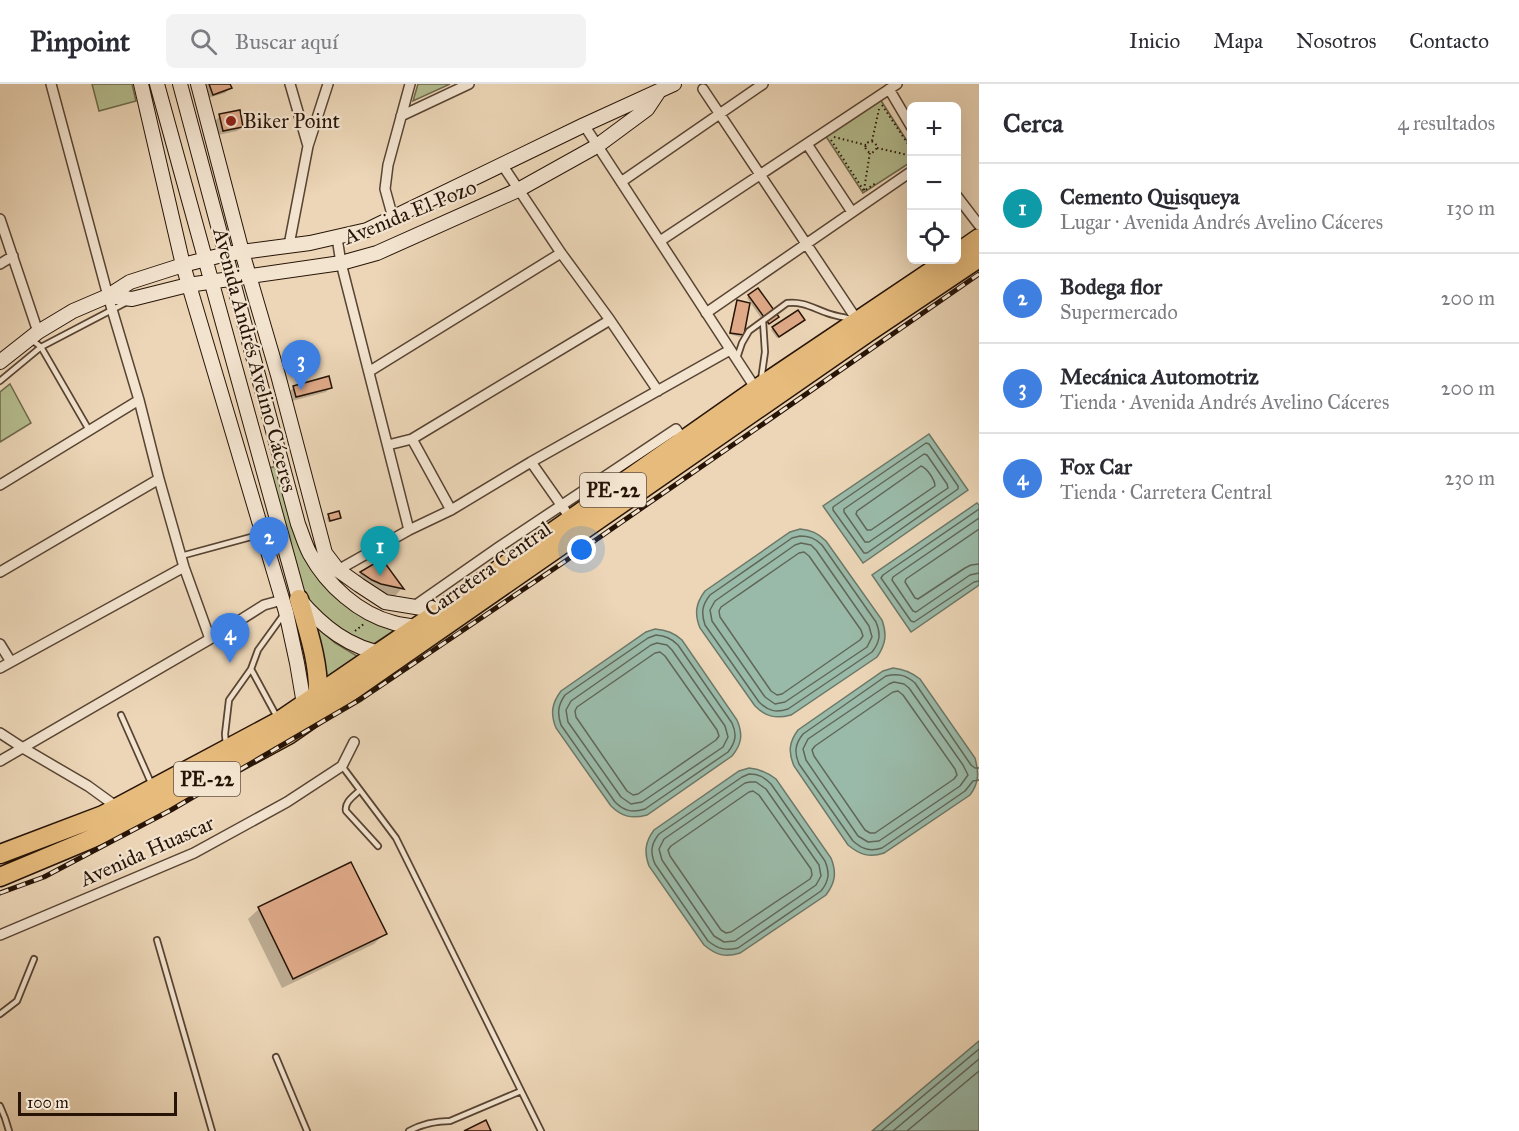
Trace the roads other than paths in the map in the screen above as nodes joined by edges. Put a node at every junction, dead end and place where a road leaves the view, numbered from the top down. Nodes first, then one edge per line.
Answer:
1 (51, 84) edge
2 (141, 84) edge
3 (157, 84) edge
4 (180, 84) edge
5 (198, 84) edge
6 (290, 84) edge
7 (328, 84) edge
8 (410, 84) edge
9 (469, 84) edge
10 (674, 84) edge
11 (763, 84) edge
12 (893, 87) edge
13 (703, 89) dead end
14 (659, 91) junction
15 (720, 114) junction
16 (401, 116) junction
17 (907, 117) edge
18 (584, 125) junction
19 (195, 139) junction
20 (174, 143) junction
21 (807, 144) junction
22 (308, 146) junction
23 (597, 146) junction
24 (503, 166) junction
25 (760, 174) junction
26 (907, 174) edge
27 (621, 182) junction
28 (518, 190) junction
29 (961, 200) edge
30 (852, 212) junction
31 (393, 218) junction
32 (0, 219) edge
33 (979, 225) edge
34 (337, 238) junction
35 (979, 238) edge
36 (660, 241) junction
37 (807, 244) junction
38 (289, 245) junction
39 (961, 251) edge
40 (242, 252) junction
41 (561, 253) junction
42 (226, 254) junction
43 (13, 256) junction
44 (979, 258) edge
45 (206, 259) junction
46 (341, 263) junction
47 (0, 264) edge
48 (942, 264) edge
49 (183, 265) junction
50 (249, 276) junction
51 (232, 278) junction
52 (211, 283) junction
53 (188, 285) junction
54 (108, 296) junction
55 (132, 299) junction
56 (113, 310) junction
57 (706, 313) junction
58 (610, 320) junction
59 (857, 320) junction
60 (763, 321) junction
61 (34, 335) junction
62 (41, 347) junction
63 (730, 350) junction
64 (737, 360) junction
65 (0, 362) edge
66 (370, 371) junction
67 (278, 375) junction
68 (0, 381) edge
69 (241, 388) junction
70 (758, 388) junction
71 (658, 391) junction
72 (221, 394) junction
73 (265, 398) junction
74 (139, 400) junction
75 (89, 430) junction
76 (412, 440) junction
77 (388, 445) junction
78 (280, 455) junction
79 (262, 462) junction
80 (531, 462) junction
81 (159, 479) junction
82 (0, 485) edge
83 (451, 510) junction
84 (566, 513) junction
85 (298, 524) junction
86 (409, 530) junction
87 (320, 533) junction
88 (262, 534) junction
89 (181, 556) junction
90 (529, 559) junction
91 (184, 567) junction
92 (338, 570) junction
93 (0, 572) edge
94 (289, 604) junction
95 (413, 607) junction
96 (440, 611) junction
97 (417, 627) junction
98 (210, 639) junction
99 (0, 644) edge
100 (378, 653) junction
101 (402, 657) junction
102 (11, 662) junction
103 (0, 669) edge
104 (251, 669) junction
105 (311, 700) junction
106 (121, 715) dead end
107 (279, 721) junction
108 (0, 733) edge
109 (354, 742) dead end
110 (23, 748) junction
111 (226, 749) junction
112 (0, 761) edge
113 (342, 765) junction
114 (153, 788) junction
115 (360, 790) junction
116 (117, 807) junction
117 (378, 846) dead end
118 (5, 850) edge
119 (0, 877) edge
120 (0, 935) edge
121 (157, 940) dead end
122 (34, 959) dead end
123 (0, 1014) edge
124 (276, 1057) dead end
125 (521, 1091) junction
126 (0, 1106) edge
127 (9, 1131) edge
128 (212, 1131) edge
129 (307, 1131) edge
130 (409, 1131) edge
131 (541, 1131) edge

1 - 54 street
2 - 49 street
3 - 20 street, Avenida Andrés Avelino Cáceres
4 - 19 street, Avenida Andrés Avelino Cáceres
5 - 40 street
6 - 22 street
7 - 22 street
8 - 16 street
9 - 16 street
10 - 14 street, Avenida El Pozo
11 - 15 street
12 - 17 street
12 - 21 street
13 - 15 street
14 - 18 street, Avenida El Pozo
14 - 23 street, Avenida El Pozo
15 - 25 street
15 - 27 street
16 - 31 street
18 - 23 street
18 - 24 street, Avenida El Pozo
19 - 20 street
19 - 42 street, Avenida Andrés Avelino Cáceres
20 - 45 street, Avenida Andrés Avelino Cáceres
21 - 25 street
21 - 30 street
22 - 38 street
23 - 27 street
23 - 28 street, Avenida El Pozo
24 - 28 street
24 - 31 street, Avenida El Pozo
25 - 36 street
25 - 37 street
26 - 30 street
27 - 36 street
28 - 41 street
28 - 46 street, Avenida El Pozo
29 - 33 street
30 - 37 street
31 - 34 street, Avenida El Pozo
32 - 43 street
34 - 38 street, Avenida El Pozo
34 - 46 street
35 - 39 highway
36 - 57 street
37 - 57 street
37 - 59 street
38 - 40 street, Avenida El Pozo
40 - 42 street, Avenida El Pozo
40 - 50 street
41 - 58 street
41 - 66 street
42 - 45 street, Avenida El Pozo
42 - 51 street, Avenida Andrés Avelino Cáceres
43 - 47 street
43 - 61 street
44 - 90 highway, Carretera Central / PE-22
45 - 49 street, Avenida El Pozo
45 - 52 street, Avenida Andrés Avelino Cáceres
46 - 50 street, Avenida El Pozo
46 - 66 street
48 - 59 highway, Carretera Central / PE-22
49 - 53 street
49 - 54 street, Avenida El Pozo
50 - 51 street, Avenida El Pozo
50 - 67 street
51 - 52 street, Avenida El Pozo
51 - 73 street, Avenida Andrés Avelino Cáceres
52 - 53 street, Avenida El Pozo
52 - 69 street, Avenida Andrés Avelino Cáceres
53 - 55 street, Avenida El Pozo
53 - 72 street
54 - 55 street, Avenida El Pozo
54 - 56 street
54 - 61 street, Avenida El Pozo
55 - 56 lane
56 - 62 lane
56 - 74 street
57 - 63 street
58 - 71 street
58 - 76 street
59 - 60 lane
59 - 70 highway, Carretera Central / PE-22
60 - 64 lane
60 - 70 lane
61 - 62 lane
61 - 65 street, Avenida El Pozo
62 - 68 lane
62 - 75 lane
63 - 64 street
63 - 71 street
64 - 70 street
66 - 77 street
67 - 73 street
67 - 87 street
69 - 72 street
69 - 79 street, Avenida Andrés Avelino Cáceres
70 - 84 highway, Carretera Central / PE-22
71 - 80 street
72 - 88 street
73 - 78 street, Avenida Andrés Avelino Cáceres
74 - 75 street
74 - 81 street
75 - 82 street
76 - 77 street
76 - 83 street
77 - 86 street
78 - 79 street
78 - 85 street, Avenida Andrés Avelino Cáceres
79 - 94 street, Avenida Andrés Avelino Cáceres
80 - 83 street
80 - 84 street
81 - 89 street
81 - 93 street
83 - 86 street
84 - 90 highway, Carretera Central / PE-22
84 - 95 street
85 - 87 street
85 - 97 street, Avenida Andrés Avelino Cáceres
86 - 92 street
87 - 92 street
88 - 89 lane
88 - 94 street
89 - 91 street
90 - 96 highway, Carretera Central / PE-22
90 - 101 highway, Carretera Central / PE-22
91 - 98 street
91 - 102 street
92 - 95 street
94 - 98 street
94 - 100 street, Avenida Andrés Avelino Cáceres
94 - 104 lane
94 - 105 highway
95 - 96 street
96 - 97 highway, Carretera Central / PE-22
97 - 100 highway, Carretera Central / PE-22
98 - 110 street
99 - 102 street
100 - 101 street, Avenida Andrés Avelino Cáceres
100 - 105 highway, Carretera Central / PE-22
101 - 119 highway, Carretera Central / PE-22
102 - 103 street
104 - 107 lane
104 - 111 lane
105 - 107 highway, Carretera Central / PE-22
106 - 114 lane
107 - 111 highway, Carretera Central / PE-22
108 - 110 street
109 - 113 street, Avenida Huascar
110 - 112 street
110 - 116 street
111 - 114 highway, Carretera Central / PE-22
113 - 115 lane
113 - 120 street, Avenida Huascar
114 - 116 highway, Carretera Central / PE-22
115 - 117 lane
115 - 125 lane
116 - 118 highway, Carretera Central / PE-22
121 - 128 lane
122 - 123 lane
124 - 129 lane
125 - 130 lane
125 - 131 lane
126 - 127 lane

